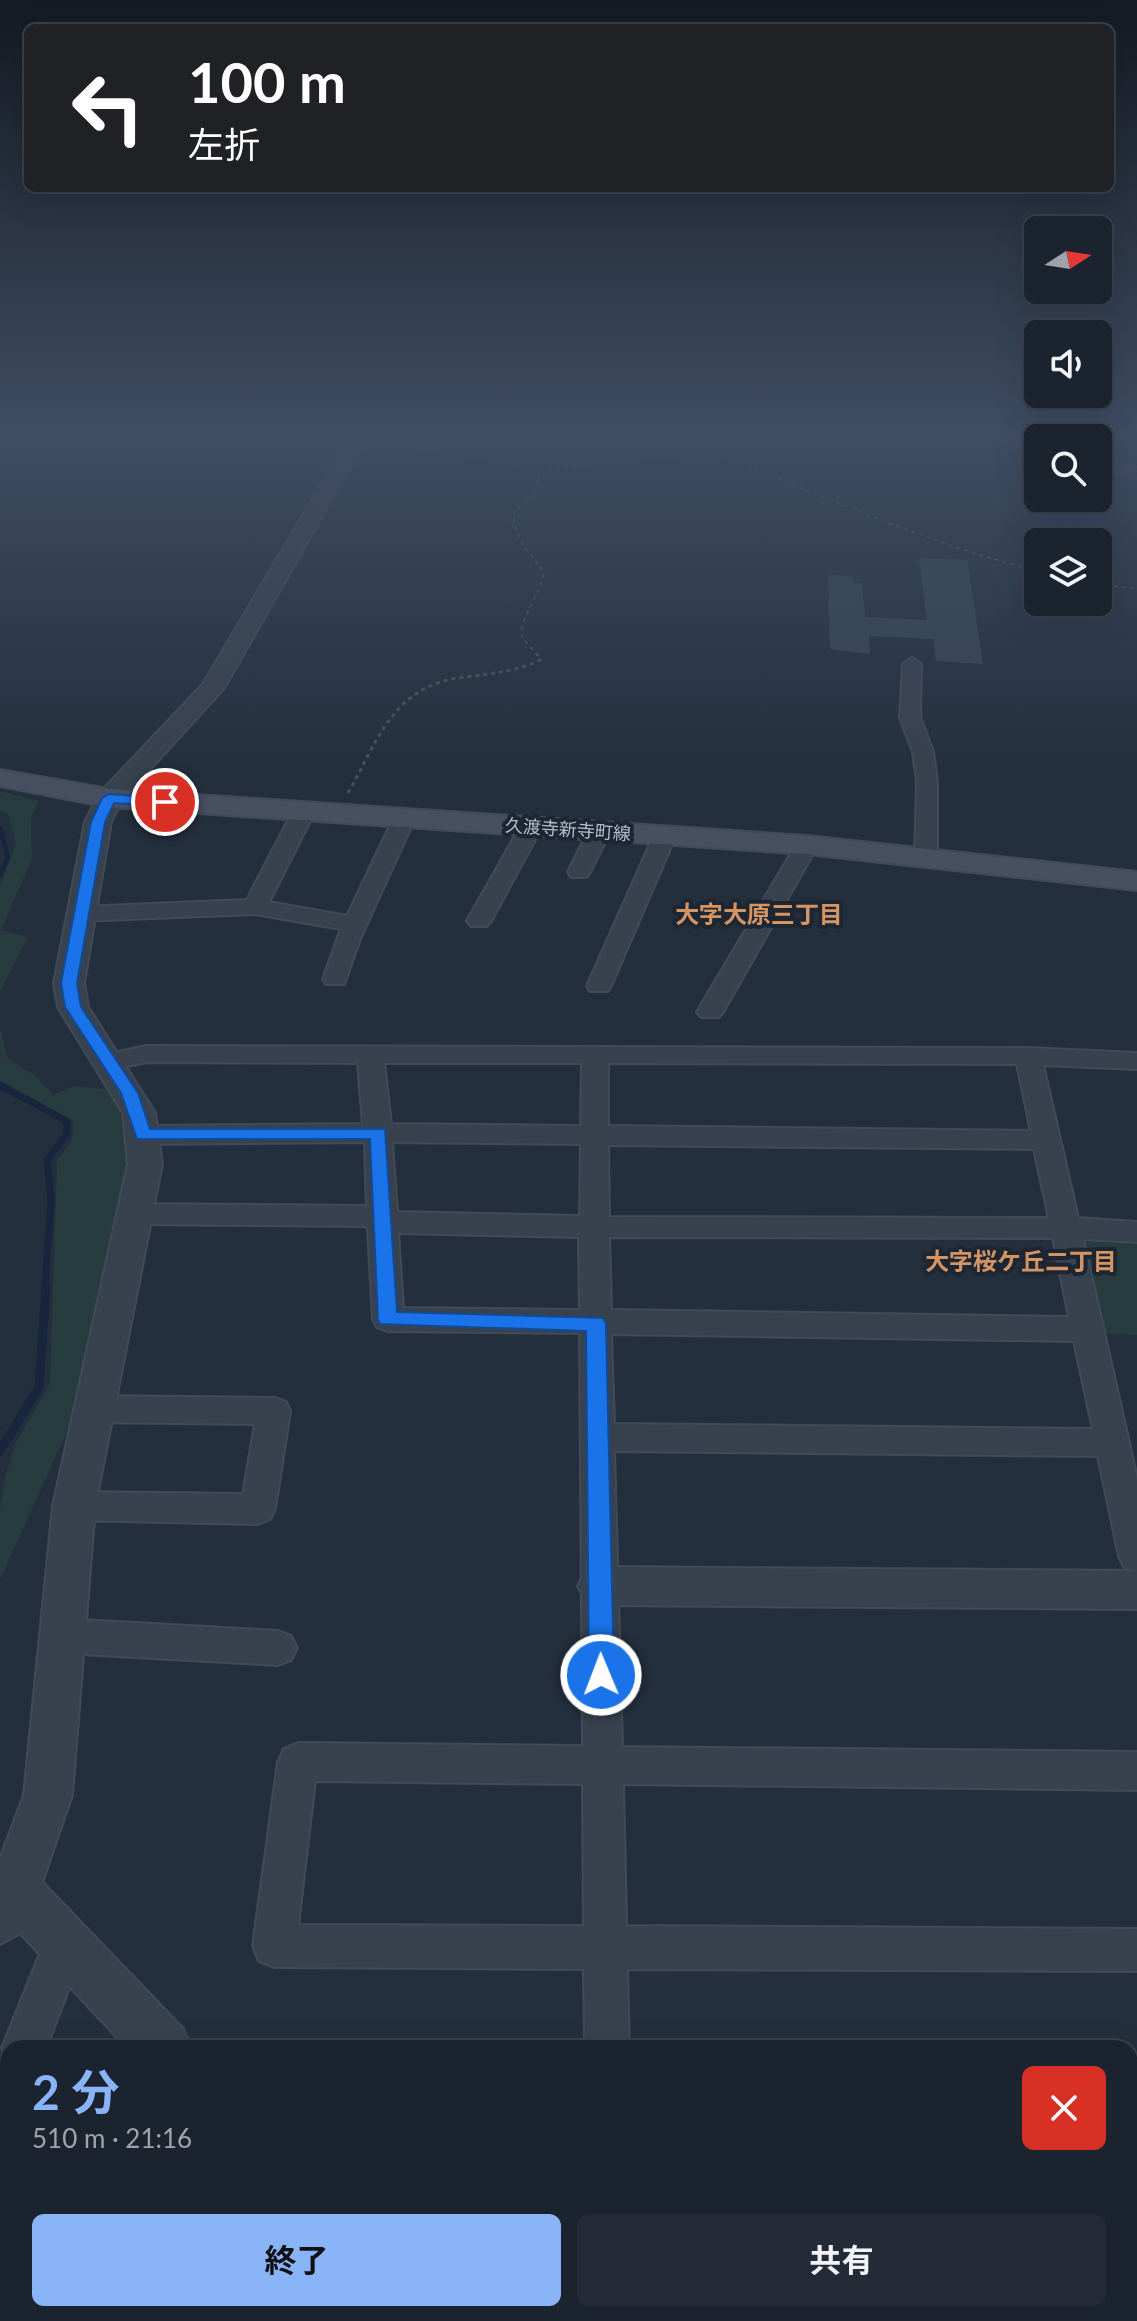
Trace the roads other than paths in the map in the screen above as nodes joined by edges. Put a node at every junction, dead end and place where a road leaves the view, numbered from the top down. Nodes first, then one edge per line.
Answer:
1 (300, 547) edge
2 (912, 664) dead end
3 (0, 778) edge
4 (109, 798) junction
5 (304, 811) junction
6 (404, 818) junction
7 (531, 827) junction
8 (599, 832) junction
9 (665, 835) junction
10 (807, 845) junction
11 (926, 857) junction
12 (579, 872) dead end
13 (1137, 881) edge
14 (255, 907) junction
15 (79, 914) junction
16 (479, 921) dead end
17 (355, 924) junction
18 (335, 979) dead end
19 (599, 986) dead end
20 (710, 1012) dead end
21 (370, 1056) junction
22 (595, 1056) junction
23 (1028, 1056) junction
24 (1137, 1061) edge
25 (109, 1062) junction
26 (378, 1133) junction
27 (143, 1135) junction
28 (594, 1137) junction
29 (1047, 1140) junction
30 (135, 1214) junction
31 (383, 1222) junction
32 (594, 1227) junction
33 (1066, 1228) junction
34 (1137, 1232) edge
35 (596, 1324) junction
36 (1087, 1329) junction
37 (92, 1409) junction
38 (597, 1437) junction
39 (1112, 1443) junction
40 (74, 1506) junction
41 (1137, 1556) edge
42 (600, 1586) junction
43 (1137, 1590) edge
44 (63, 1636) junction
45 (278, 1648) dead end
46 (603, 1764) junction
47 (1137, 1771) edge
48 (7, 1904) edge
49 (64, 1946) junction
50 (606, 1950) junction
51 (1137, 1950) edge
52 (27, 2040) edge
53 (156, 2040) edge
54 (607, 2040) edge

1 - 4 street
2 - 11 street
3 - 4 main road, 久渡寺新寺町線
4 - 5 main road, 久渡寺新寺町線
4 - 15 street
5 - 6 main road, 久渡寺新寺町線
5 - 14 street
6 - 7 main road, 久渡寺新寺町線
6 - 17 street
7 - 8 main road, 久渡寺新寺町線
7 - 16 street
8 - 9 main road, 久渡寺新寺町線
8 - 12 street
9 - 10 main road, 久渡寺新寺町線
9 - 19 street
10 - 11 main road, 久渡寺新寺町線
10 - 20 street
11 - 13 main road, 久渡寺新寺町線
14 - 15 street
14 - 17 street
15 - 25 street
17 - 18 street
21 - 22 street
21 - 25 street
21 - 26 street
22 - 23 street
22 - 28 street
23 - 24 street
23 - 29 street
25 - 27 street
26 - 27 street
26 - 28 street
26 - 31 street
27 - 30 street
28 - 29 street
28 - 32 street
29 - 33 street
30 - 31 street
30 - 37 street
31 - 32 street
31 - 35 street
32 - 33 street
32 - 35 street
33 - 34 street
33 - 36 street
35 - 36 street
35 - 38 street
36 - 39 street
37 - 40 street
37 - 40 street
38 - 39 street
38 - 42 street
39 - 41 street
40 - 44 street
42 - 43 street
42 - 46 street
44 - 45 street
44 - 48 street
46 - 47 street
46 - 50 street
46 - 50 street
48 - 49 street
49 - 52 street
49 - 53 street
50 - 51 street
50 - 54 street

